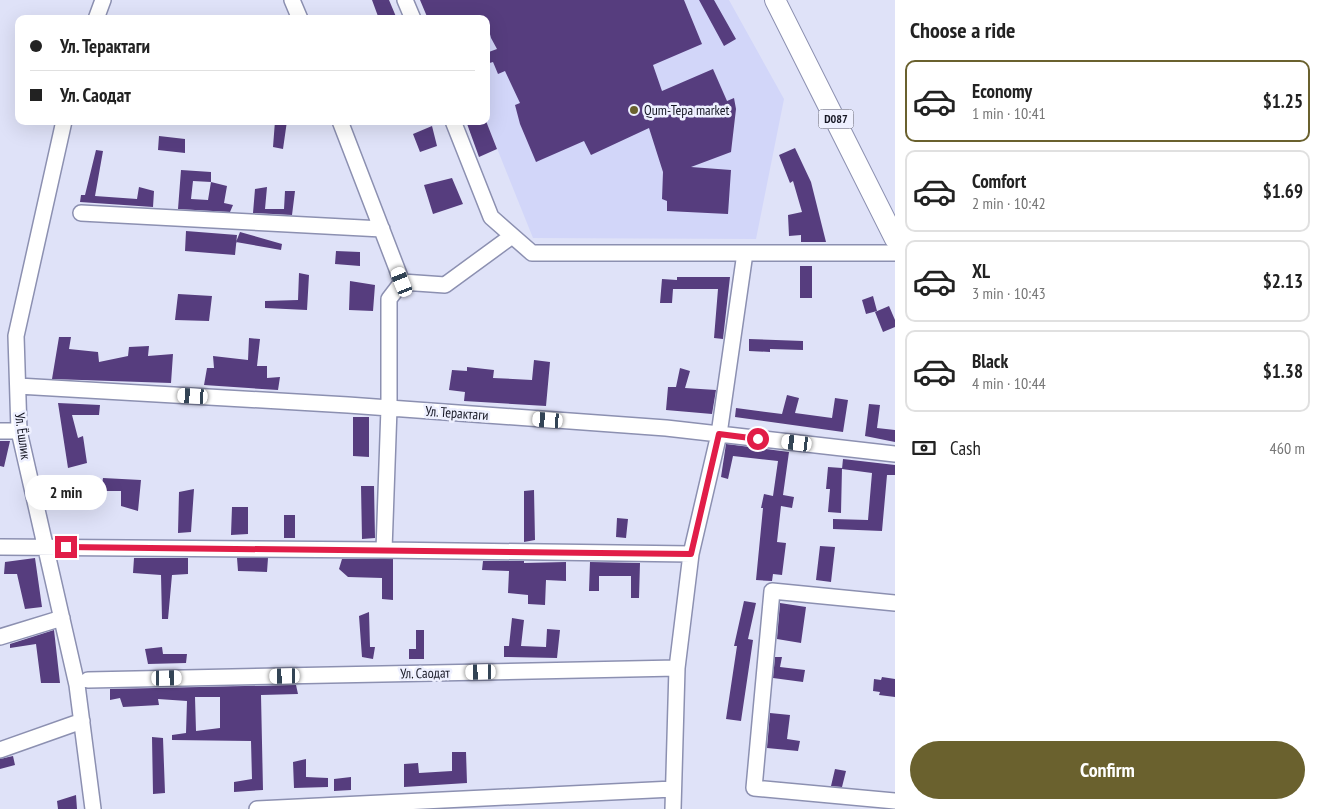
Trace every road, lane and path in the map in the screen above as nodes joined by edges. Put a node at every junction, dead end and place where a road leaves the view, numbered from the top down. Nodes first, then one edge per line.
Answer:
1 (103, 0) edge
2 (292, 0) edge
3 (405, 0) edge
4 (775, 0) edge
5 (97, 15) edge
6 (298, 15) edge
7 (411, 15) edge
8 (63, 125) edge
9 (342, 125) edge
10 (455, 125) edge
11 (81, 213) dead end
12 (382, 229) junction
13 (512, 236) junction
14 (895, 239) edge
15 (745, 253) junction
16 (895, 253) edge
17 (402, 282) junction
18 (18, 386) junction
19 (389, 408) junction
20 (0, 431) edge
21 (19, 431) junction
22 (719, 434) junction
23 (895, 454) edge
24 (46, 546) junction
25 (0, 547) edge
26 (384, 550) junction
27 (691, 554) junction
28 (895, 603) edge
29 (62, 618) junction
30 (0, 637) edge
31 (677, 668) junction
32 (88, 680) dead end
33 (82, 721) junction
34 (0, 750) edge
35 (673, 789) junction
36 (895, 801) edge
37 (93, 809) edge
38 (257, 809) edge
39 (673, 809) edge

1 - 5 street
2 - 6 street
3 - 7 street
4 - 14 main road, D087
8 - 18 street, Ул. Ёшлик
9 - 12 street
10 - 13 street
11 - 12 street
12 - 17 street
13 - 15 street
13 - 17 street
15 - 16 street
15 - 22 street
17 - 19 street
18 - 19 street, Ул. Терактаги
18 - 21 street, Ул. Ёшлик
19 - 22 street, Ул. Терактаги
19 - 26 street
20 - 21 street
21 - 24 street, Ул. Ёшлик
22 - 23 street, Ул. Терактаги
22 - 27 street
24 - 25 street
24 - 26 street
24 - 29 street, Ул. Ёшлик
26 - 27 street
27 - 31 street
28 - 36 street
29 - 30 street
29 - 33 street, Ул. Ёшлик
31 - 32 street, Ул. Саодат
31 - 35 street
33 - 34 street
33 - 37 street, Ул. Ёшлик
35 - 38 street
35 - 39 street

